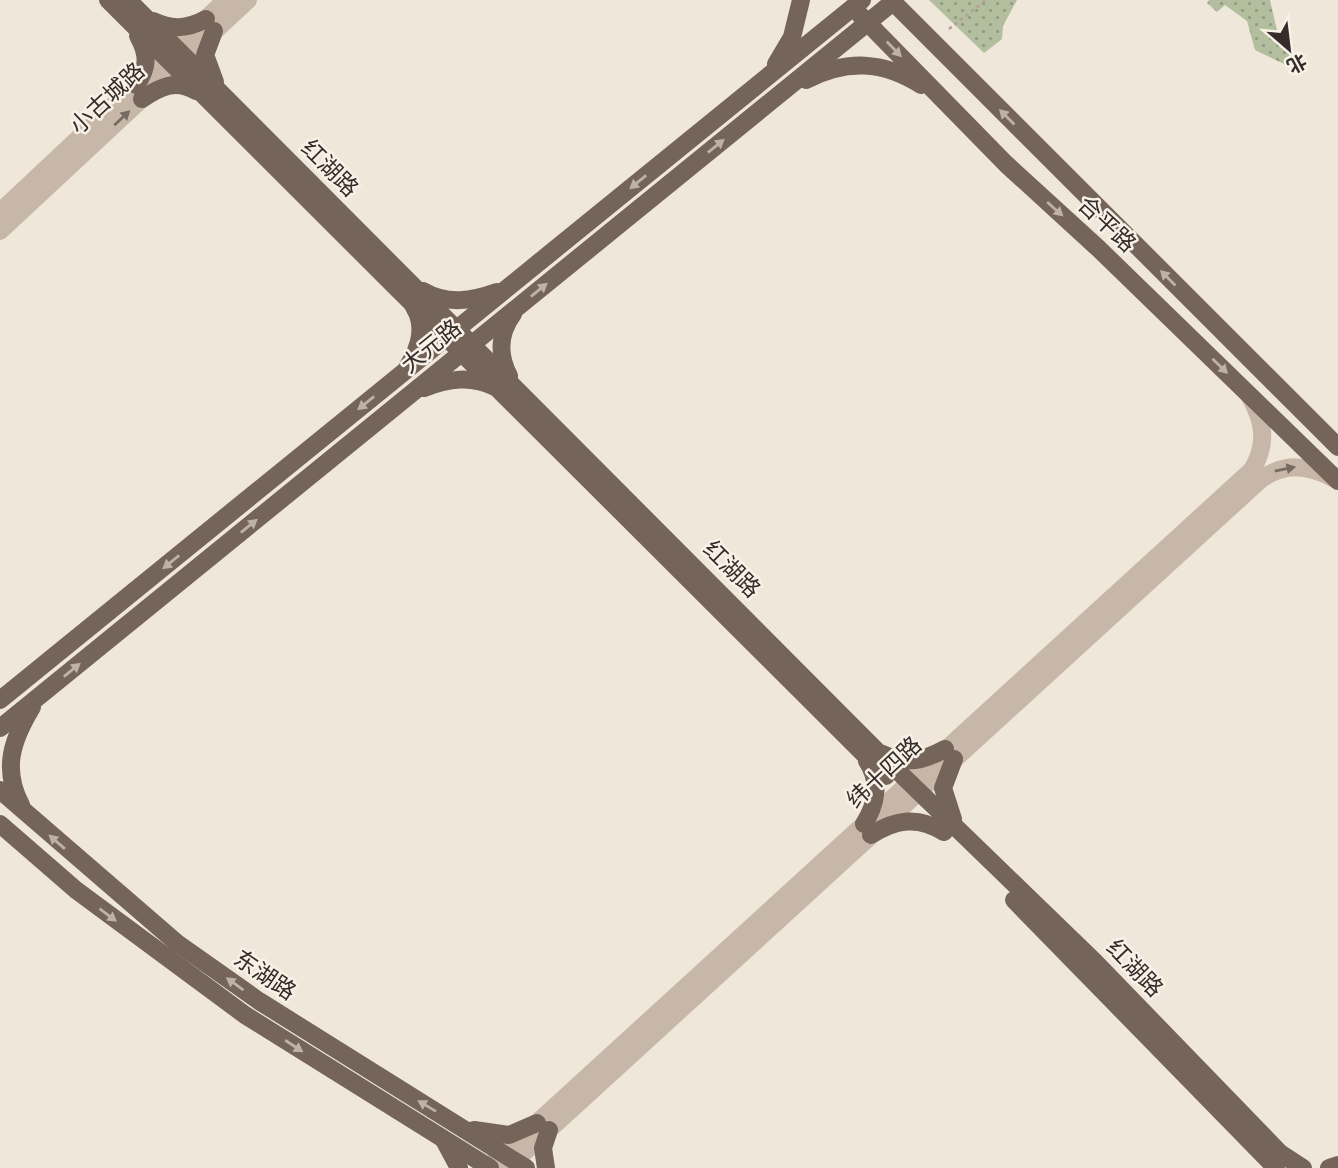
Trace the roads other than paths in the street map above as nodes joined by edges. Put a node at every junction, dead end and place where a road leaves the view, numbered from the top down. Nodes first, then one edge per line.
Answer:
1 (107, 0) edge
2 (128, 0) edge
3 (226, 0) edge
4 (247, 0) edge
5 (801, 0) edge
6 (892, 1) edge
7 (853, 2) edge
8 (136, 18) junction
9 (868, 22) junction
10 (210, 25) junction
11 (175, 58) junction
12 (767, 77) junction
13 (139, 92) junction
14 (782, 93) junction
15 (204, 96) junction
16 (940, 96) junction
17 (225, 97) junction
18 (0, 212) edge
19 (0, 231) edge
20 (510, 286) junction
21 (412, 293) junction
22 (517, 308) junction
23 (452, 333) junction
24 (467, 348) junction
25 (399, 376) junction
26 (507, 387) junction
27 (1247, 392) junction
28 (408, 396) junction
29 (1338, 447) edge
30 (1337, 480) edge
31 (24, 681) junction
32 (0, 694) edge
33 (37, 698) junction
34 (0, 700) edge
35 (0, 728) edge
36 (869, 751) junction
37 (950, 754) junction
38 (0, 790) edge
39 (910, 791) junction
40 (25, 813) junction
41 (3, 827) edge
42 (867, 830) junction
43 (953, 833) junction
44 (461, 1127) junction
45 (543, 1127) junction
46 (438, 1135) junction
47 (513, 1163) edge
48 (1338, 1165) edge
49 (459, 1168) edge
50 (489, 1168) edge
51 (546, 1168) edge
52 (1276, 1168) edge
53 (1303, 1168) edge
54 (1329, 1168) edge

1 - 8 main road, 红湖路
2 - 8 main road, 红湖路
3 - 10 street, 小古城路
4 - 10 street, 小古城路
5 - 12 main road
6 - 9 main road, 大元路
29 -> 6 main road, 合平路
7 - 9 main road, 合平路
7 - 12 main road, 大元路
8 - 10 main road
8 - 11 main road, 红湖路
8 - 13 main road
9 - 14 main road, 大元路
9 -> 16 main road, 合平路
10 - 11 street, 小古城路
10 - 17 main road
11 - 13 street, 小古城路
11 - 15 main road, 红湖路
11 - 17 main road, 红湖路
12 -> 20 main road, 大元路
13 - 15 main road
13 - 18 street, 小古城路
19 -> 13 street, 小古城路
14 - 16 main road
22 -> 14 main road, 大元路
15 - 21 main road, 红湖路
16 -> 27 main road, 合平路
17 - 21 main road, 红湖路
20 - 21 main road
20 - 23 main road, 大元路
21 - 23 main road, 红湖路
21 - 25 main road
22 - 24 main road, 大元路
22 - 26 main road
23 - 24 main road, 红湖路
23 - 25 main road, 大元路
24 - 26 main road, 红湖路
24 - 28 main road, 大元路
25 -> 31 main road, 大元路
26 - 28 main road
26 - 36 main road, 红湖路
27 - 30 main road, 合平路
27 - 37 street, 纬十四路
33 -> 28 main road, 大元路
37 -> 30 street, 纬十四路
31 - 32 main road
31 - 34 main road, 大元路
33 - 35 main road, 大元路
33 - 40 main road
36 - 37 main road
36 - 39 main road, 红湖路
36 - 42 main road
37 - 39 street, 纬十四路
37 - 43 main road
38 - 40 main road, 东湖路
39 - 42 street, 纬十四路
39 - 43 main road, 红湖路
40 - 41 main road
44 -> 40 main road, 东湖路
41 -> 46 main road, 东湖路
42 - 43 main road
42 - 45 street, 纬十四路
43 - 52 main road, 红湖路
43 - 53 main road, 红湖路
44 - 45 main road
44 - 47 main road, 东湖路
45 - 47 street, 纬十四路
45 - 51 main road
46 - 49 main road
46 - 50 main road, 东湖路
47 - 50 street, 纬十四路
48 - 54 main road

